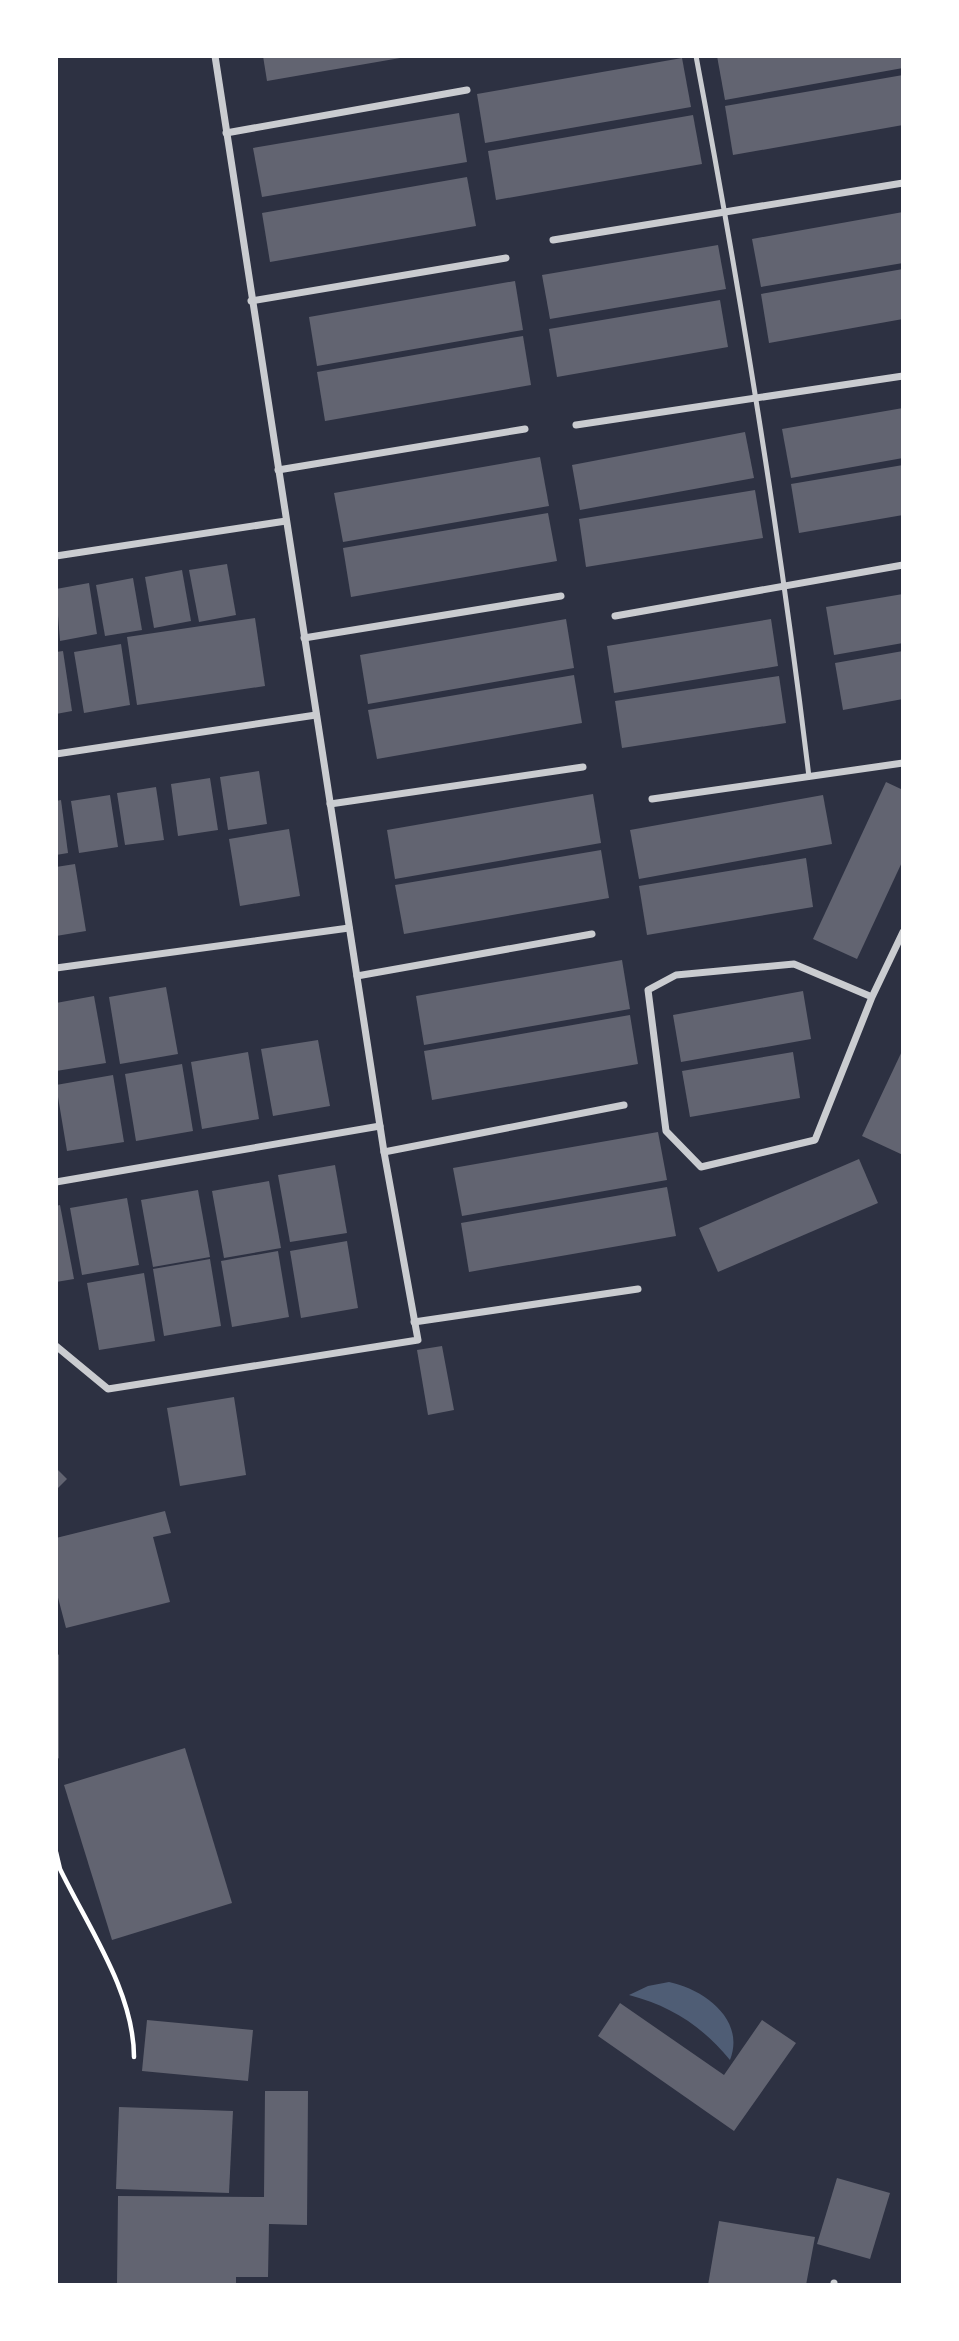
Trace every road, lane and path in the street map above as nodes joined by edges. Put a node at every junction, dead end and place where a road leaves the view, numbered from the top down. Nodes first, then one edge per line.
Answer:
1 (215, 56) edge
2 (696, 56) edge
3 (467, 90) dead end
4 (226, 133) junction
5 (903, 183) edge
6 (726, 212) junction
7 (553, 240) dead end
8 (506, 258) dead end
9 (251, 301) junction
10 (903, 376) edge
11 (755, 398) junction
12 (576, 425) dead end
13 (525, 429) dead end
14 (278, 471) junction
15 (286, 521) junction
16 (56, 556) edge
17 (903, 565) edge
18 (786, 586) junction
19 (561, 596) dead end
20 (615, 616) dead end
21 (304, 638) junction
22 (316, 715) junction
23 (56, 754) edge
24 (903, 763) edge
25 (583, 767) dead end
26 (808, 777) junction
27 (652, 799) dead end
28 (330, 804) junction
29 (349, 928) junction
30 (903, 932) edge
31 (592, 934) dead end
32 (56, 968) edge
33 (357, 976) junction
34 (872, 998) junction
35 (624, 1105) dead end
36 (380, 1126) junction
37 (384, 1152) junction
38 (56, 1182) edge
39 (638, 1289) dead end
40 (414, 1322) junction
41 (56, 1346) edge
42 (56, 1655) edge
43 (56, 1758) edge
44 (56, 1852) edge
45 (134, 2057) dead end

1 - 4 street
2 - 6 lane
3 - 4 street
4 - 9 street
5 - 6 street
6 - 7 street
6 - 11 lane
8 - 9 street
9 - 14 street
10 - 11 street
11 - 12 street
11 - 18 lane
13 - 14 street
14 - 15 street
15 - 16 street
15 - 21 street
17 - 18 street
18 - 20 street
18 - 26 lane
19 - 21 street
21 - 22 street
22 - 23 street
22 - 28 street
24 - 26 street
25 - 28 street
26 - 27 street
28 - 29 street
29 - 32 street
29 - 33 street
30 - 34 street
31 - 33 street
33 - 36 street
34 - 34 street
35 - 37 street
36 - 37 street
36 - 38 street
37 - 40 street
39 - 40 street
40 - 41 street
42 - 43 path
44 - 45 path

